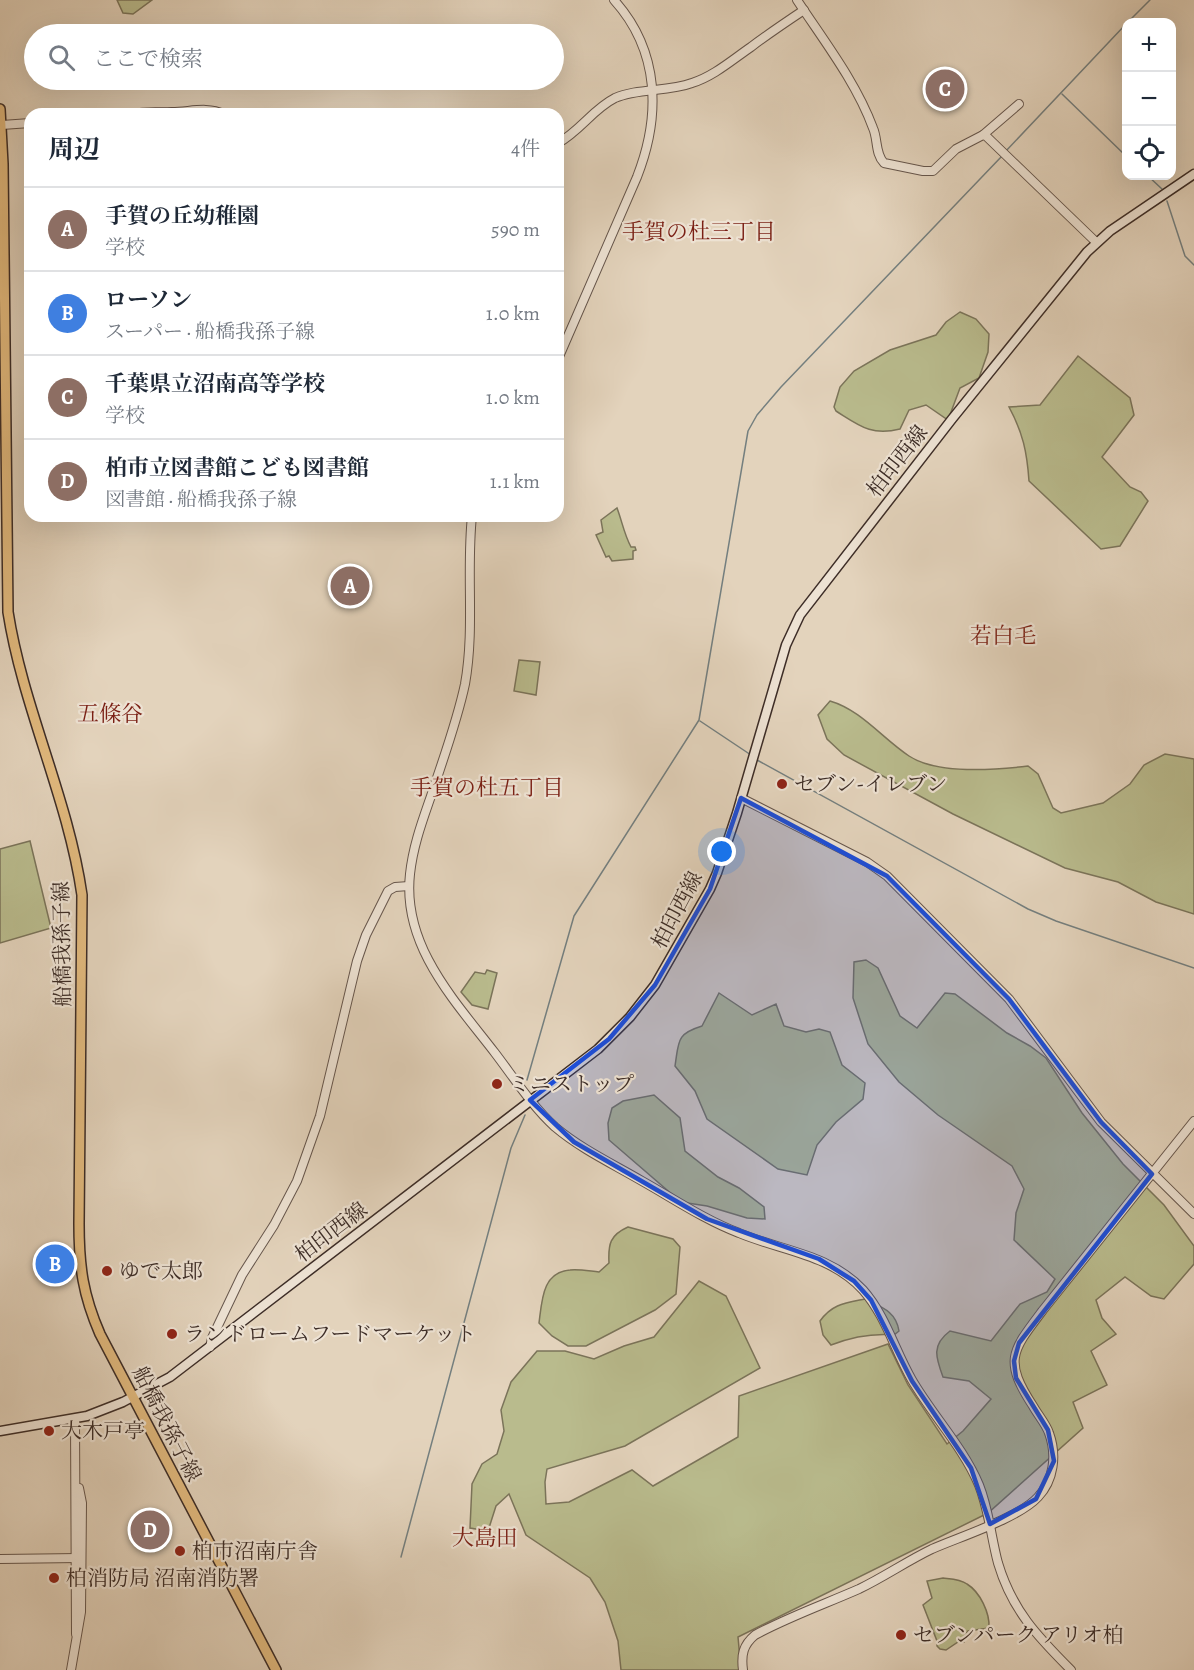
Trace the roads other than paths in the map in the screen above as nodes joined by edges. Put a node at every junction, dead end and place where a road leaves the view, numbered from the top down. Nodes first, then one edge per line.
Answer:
1 (614, 0) edge
2 (797, 0) edge
3 (804, 10) junction
4 (653, 92) junction
5 (1019, 104) dead end
6 (0, 109) edge
7 (24, 123) edge
8 (2, 124) junction
9 (983, 135) junction
10 (564, 139) edge
11 (1194, 174) edge
12 (1096, 242) junction
13 (564, 345) edge
14 (471, 522) edge
15 (741, 798) junction
16 (409, 886) junction
17 (530, 1100) junction
18 (1194, 1121) edge
19 (1152, 1174) junction
20 (1194, 1214) edge
21 (210, 1347) junction
22 (134, 1397) junction
23 (75, 1419) junction
24 (0, 1431) edge
25 (990, 1524) junction
26 (78, 1558) junction
27 (0, 1559) edge
28 (71, 1670) edge
29 (276, 1670) edge
30 (743, 1670) edge
31 (1071, 1670) edge

1 - 4 street
2 - 3 street
3 - 4 street
3 - 9 street
4 - 10 street
4 - 13 street
5 - 9 street
6 - 8 main road, 船橋我孫子線
7 - 8 street
8 - 22 main road, 船橋我孫子線
9 - 12 street
11 - 12 main road, 柏印西線
12 - 15 main road, 柏印西線
14 - 16 street
15 - 17 main road, 柏印西線
15 - 19 street
16 - 17 street
16 - 21 street
17 - 21 main road, 柏印西線
17 - 25 street
18 - 19 street
19 - 20 street
19 - 25 street
21 - 22 main road, 柏印西線
22 - 23 main road, 柏印西線
22 - 29 main road, 船橋我孫子線
23 - 24 main road, 柏印西線
23 - 26 street
25 - 30 street
25 - 31 street
26 - 27 street
26 - 28 street

